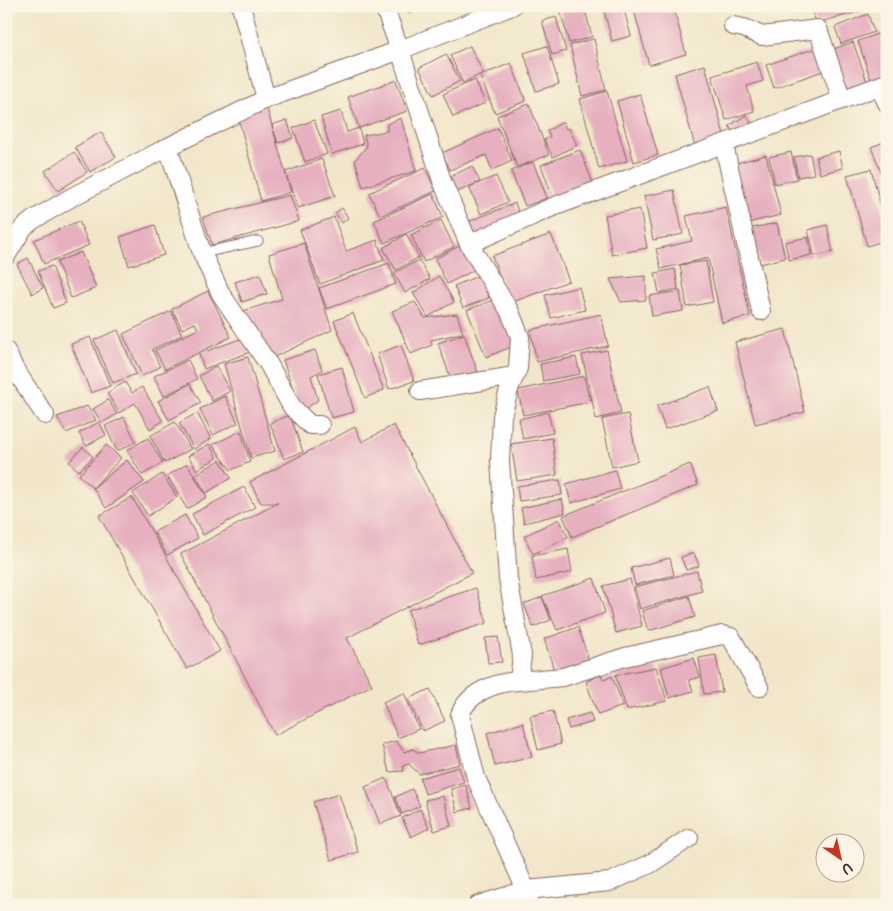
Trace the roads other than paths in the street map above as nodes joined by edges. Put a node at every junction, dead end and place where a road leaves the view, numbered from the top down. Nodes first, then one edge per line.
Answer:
1 (241, 6) edge
2 (384, 6) edge
3 (512, 6) edge
4 (733, 26) dead end
5 (400, 50) junction
6 (883, 84) edge
7 (266, 99) junction
8 (842, 100) junction
9 (887, 103) edge
10 (724, 145) junction
11 (168, 147) junction
12 (258, 242) dead end
13 (469, 244) junction
14 (202, 253) junction
15 (6, 256) edge
16 (760, 311) dead end
17 (6, 351) edge
18 (515, 376) junction
19 (420, 391) dead end
20 (45, 414) dead end
21 (320, 425) dead end
22 (519, 681) junction
23 (758, 687) dead end
24 (689, 838) dead end
25 (528, 897) edge
26 (478, 905) edge

1 - 7 street
2 - 5 street
3 - 5 street
4 - 8 street
5 - 7 street
5 - 13 street
6 - 8 street
6 - 9 street
7 - 11 street
8 - 10 street
10 - 13 street
10 - 16 street
11 - 14 street
11 - 15 street
12 - 14 lane
13 - 18 street
14 - 21 street
17 - 20 street
18 - 19 street
18 - 22 street
22 - 23 street
22 - 25 street
24 - 25 street
25 - 26 street

